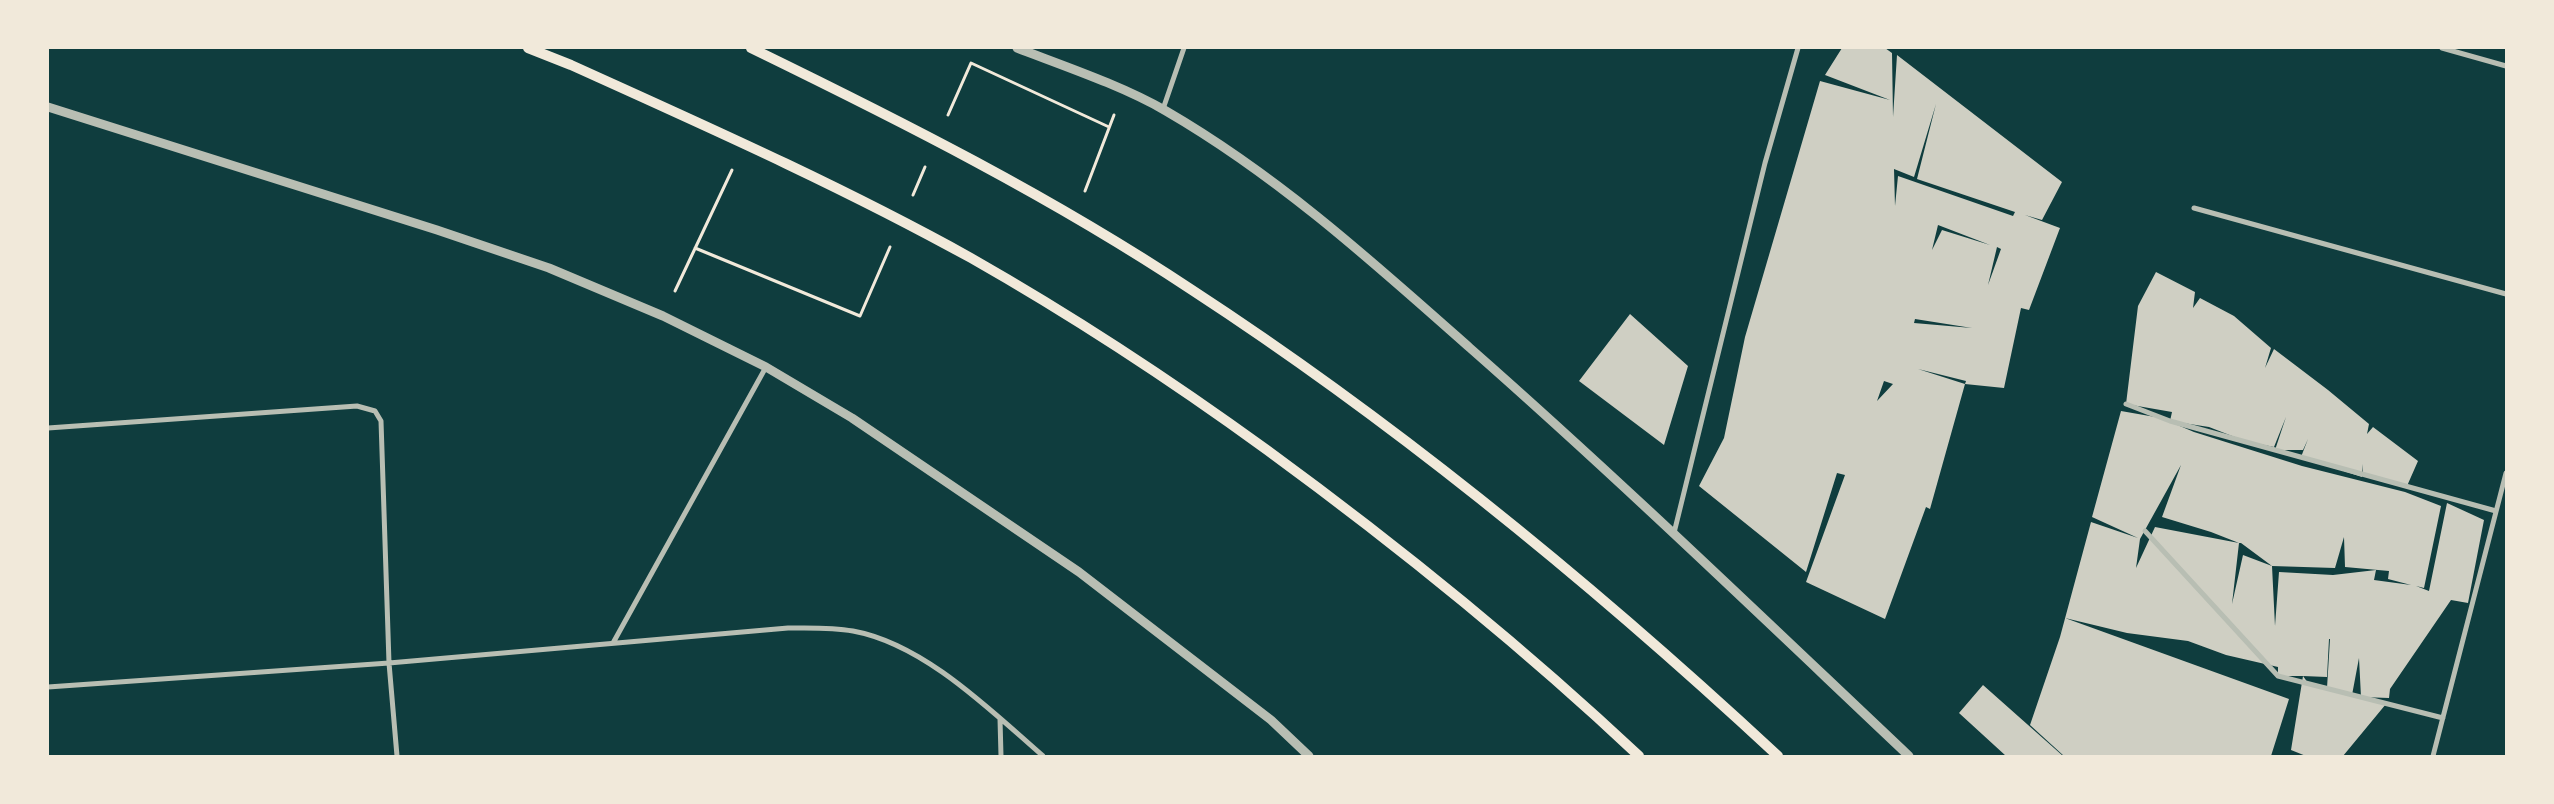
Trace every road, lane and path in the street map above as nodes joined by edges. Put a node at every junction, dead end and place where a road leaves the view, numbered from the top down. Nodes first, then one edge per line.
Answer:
1 (528, 48) edge
2 (750, 48) edge
3 (1017, 48) edge
4 (1184, 48) edge
5 (1798, 48) edge
6 (2442, 48) edge
7 (2506, 66) edge
8 (1122, 91) junction
9 (48, 107) edge
10 (1163, 109) junction
11 (947, 117) dead end
12 (1109, 127) junction
13 (745, 144) junction
14 (927, 162) dead end
15 (911, 198) dead end
16 (2194, 208) dead end
17 (1074, 217) junction
18 (891, 244) dead end
19 (695, 248) junction
20 (2506, 294) edge
21 (663, 316) junction
22 (766, 367) junction
23 (2126, 404) dead end
24 (48, 428) edge
25 (2506, 473) edge
26 (2496, 511) junction
27 (2145, 531) dead end
28 (1674, 533) junction
29 (613, 643) junction
30 (389, 663) junction
31 (48, 687) edge
32 (2443, 718) junction
33 (1000, 719) junction
34 (397, 756) edge
35 (1001, 756) edge
36 (1043, 756) edge
37 (1309, 756) edge
38 (1639, 756) edge
39 (1778, 756) edge
40 (1909, 756) edge
41 (2433, 756) edge

1 - 13 main road
2 - 17 main road
3 - 8 street
4 - 10 street
5 - 28 street
6 - 7 street
8 - 10 street
8 - 12 path
9 - 21 street
10 - 28 street
11 - 12 path
12 - 17 path
13 - 19 path
13 - 38 main road
14 - 15 path
16 - 20 street
17 - 39 main road
18 - 19 path
19 - 21 path
21 - 22 street
22 - 29 street
22 - 37 street
23 - 26 street
24 - 30 street
25 - 26 street
26 - 32 street
27 - 32 street
28 - 40 street
29 - 30 street
29 - 33 street
30 - 31 street
30 - 34 street
32 - 41 street
33 - 35 street
33 - 36 street

